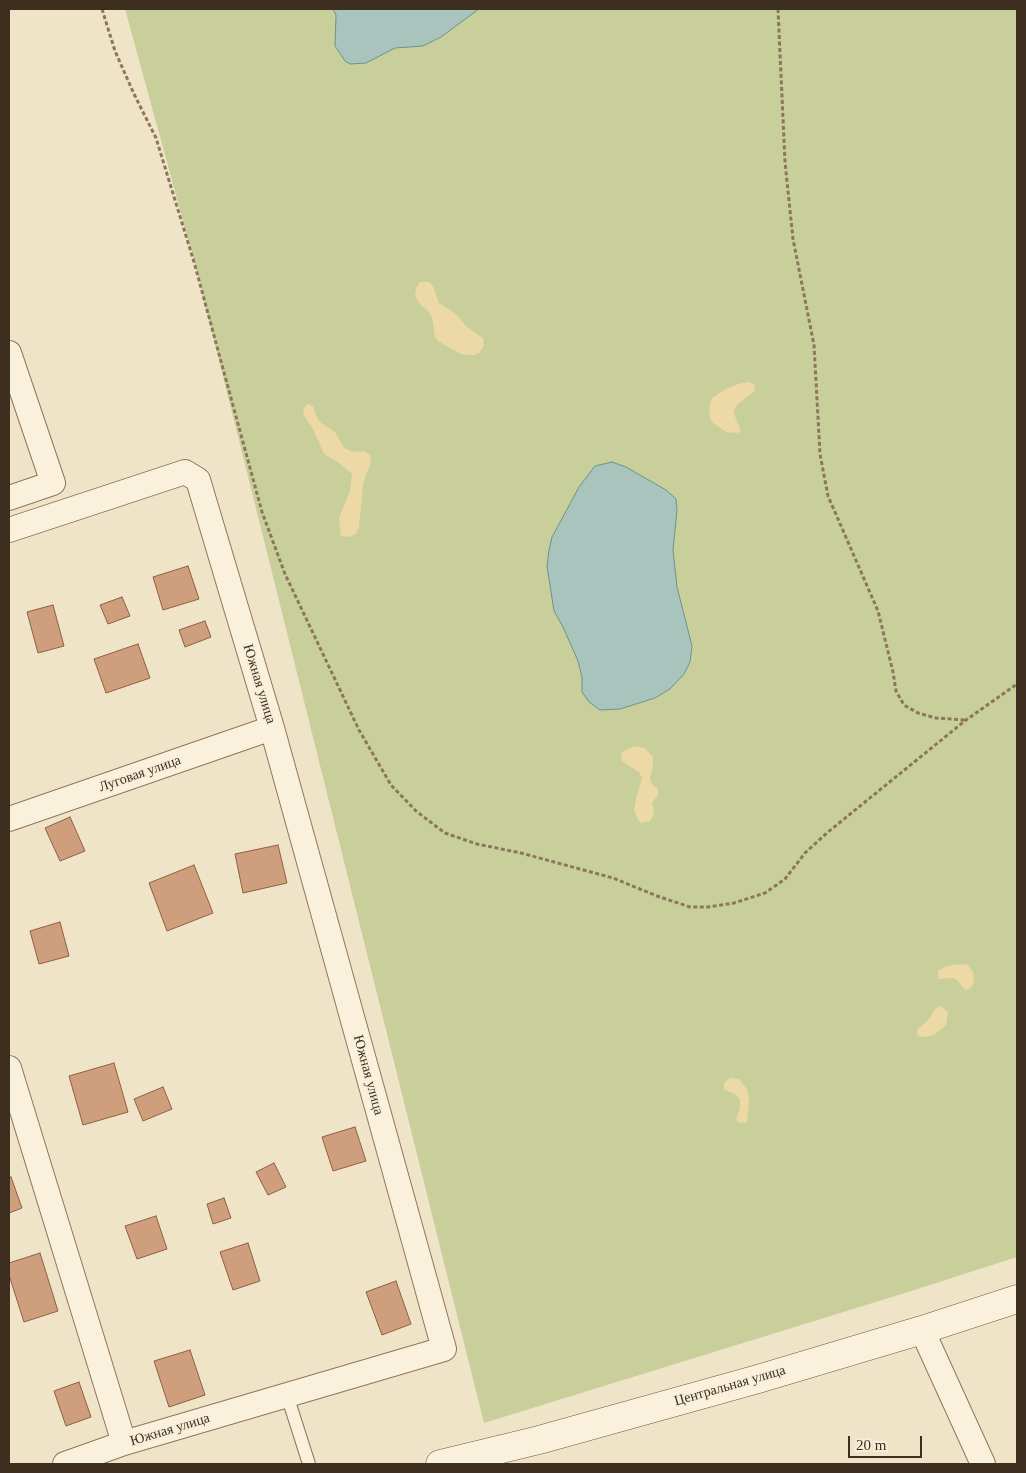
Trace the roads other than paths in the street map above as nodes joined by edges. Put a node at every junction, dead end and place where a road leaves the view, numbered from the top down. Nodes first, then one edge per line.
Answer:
1 (9, 353) edge
2 (9, 498) edge
3 (9, 530) edge
4 (272, 728) junction
5 (9, 819) edge
6 (9, 1068) edge
7 (1017, 1299) edge
8 (922, 1330) junction
9 (287, 1395) junction
10 (124, 1444) junction
11 (65, 1464) edge
12 (309, 1464) edge
13 (440, 1464) edge
14 (983, 1464) edge

1 - 2 street
3 - 4 street, Южная улица
4 - 5 street, Луговая улица
4 - 9 street, Южная улица
6 - 10 street
7 - 8 main road, Центральная улица
8 - 13 main road, Центральная улица
8 - 14 street
9 - 10 street, Южная улица
9 - 12 lane
10 - 11 street, Южная улица

